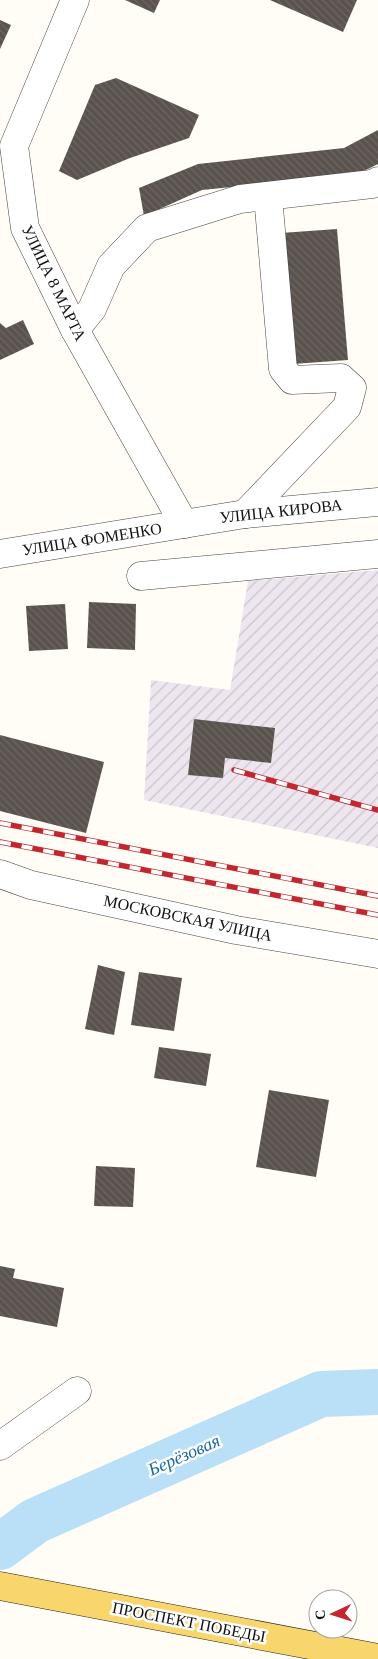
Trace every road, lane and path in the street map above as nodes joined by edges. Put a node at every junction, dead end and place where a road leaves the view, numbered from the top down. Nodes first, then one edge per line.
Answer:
1 (75, 0) edge
2 (378, 181) edge
3 (268, 196) junction
4 (75, 330) junction
5 (378, 502) edge
6 (245, 514) junction
7 (184, 524) junction
8 (0, 554) edge
9 (378, 554) edge
10 (141, 576) dead end
11 (0, 874) edge
12 (378, 954) edge
13 (77, 1391) dead end
14 (0, 1446) edge
15 (0, 1586) edge
16 (327, 1654) edge
17 (378, 1658) edge

1 - 4 street, УЛИЦА 8 МАРТА
2 - 3 street
3 - 4 street
3 - 6 street
4 - 7 street, УЛИЦА 8 МАРТА
5 - 6 street, УЛИЦА КИРОВА
6 - 7 street, УЛИЦА КИРОВА
7 - 8 street, УЛИЦА ФОМЕНКО
9 - 10 street
11 - 12 street, МОСКОВСКАЯ УЛИЦА
13 - 14 street
15 - 16 main road, ПРОСПЕКТ ПОБЕДЫ
16 - 17 main road, ПРОСПЕКТ ПОБЕДЫ

